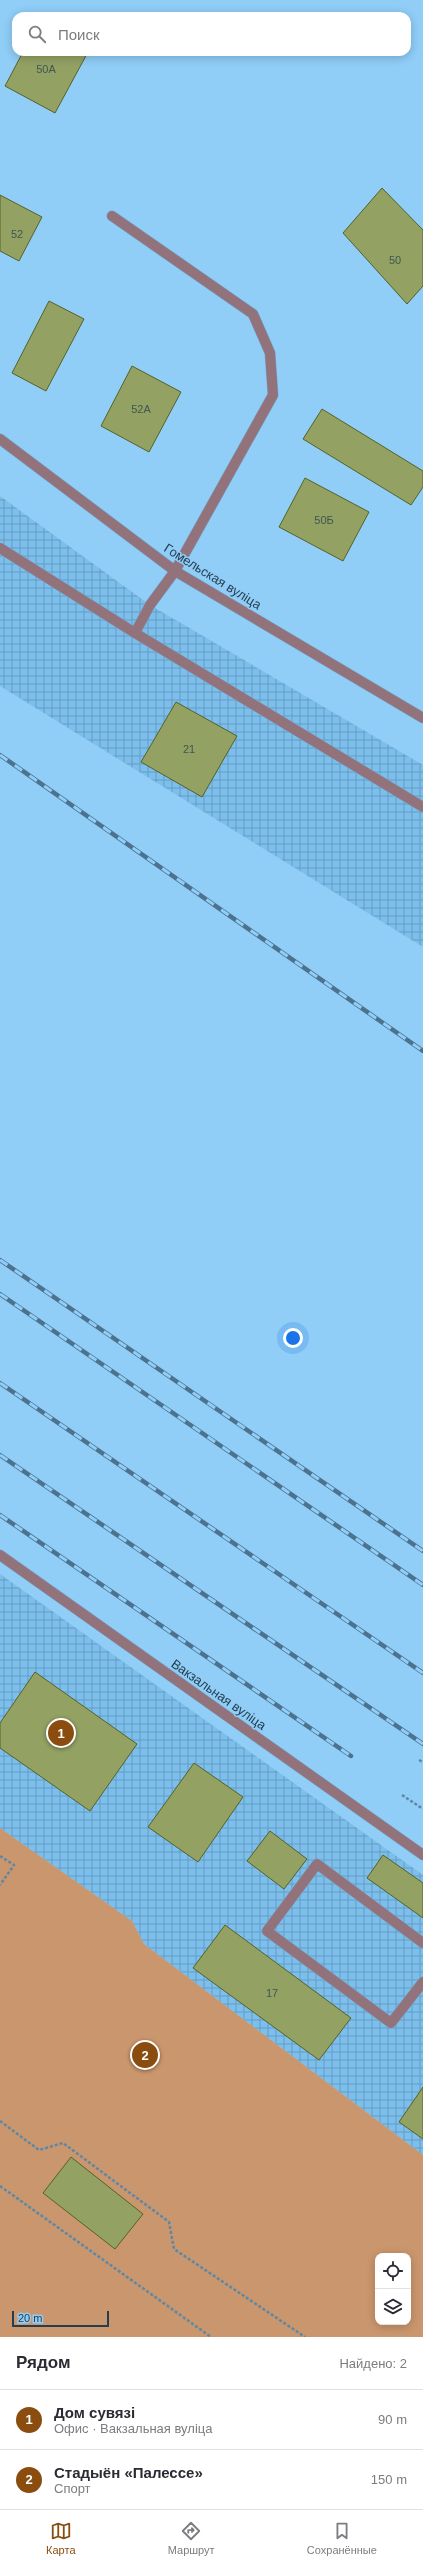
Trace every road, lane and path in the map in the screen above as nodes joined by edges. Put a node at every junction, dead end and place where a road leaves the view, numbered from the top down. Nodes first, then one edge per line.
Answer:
1 (112, 216) dead end
2 (0, 439) edge
3 (0, 548) edge
4 (175, 571) junction
5 (135, 634) junction
6 (423, 718) edge
7 (423, 807) edge
8 (0, 1555) edge
9 (419, 1760) dead end
10 (423, 1762) edge
11 (402, 1795) dead end
12 (423, 1809) edge
13 (423, 1855) edge
14 (0, 1856) edge
15 (0, 1885) edge
16 (423, 1943) edge
17 (423, 1982) edge
18 (0, 2121) edge
19 (0, 2186) edge
20 (211, 2337) edge
21 (305, 2337) edge

1 - 4 street
2 - 4 street, Гомельская вуліца
3 - 5 street
4 - 5 street
4 - 6 street, Гомельская вуліца
5 - 7 street
8 - 13 street, Вакзальная вуліца
9 - 10 path
11 - 12 path
14 - 15 path
16 - 17 street
18 - 21 path
19 - 20 path

